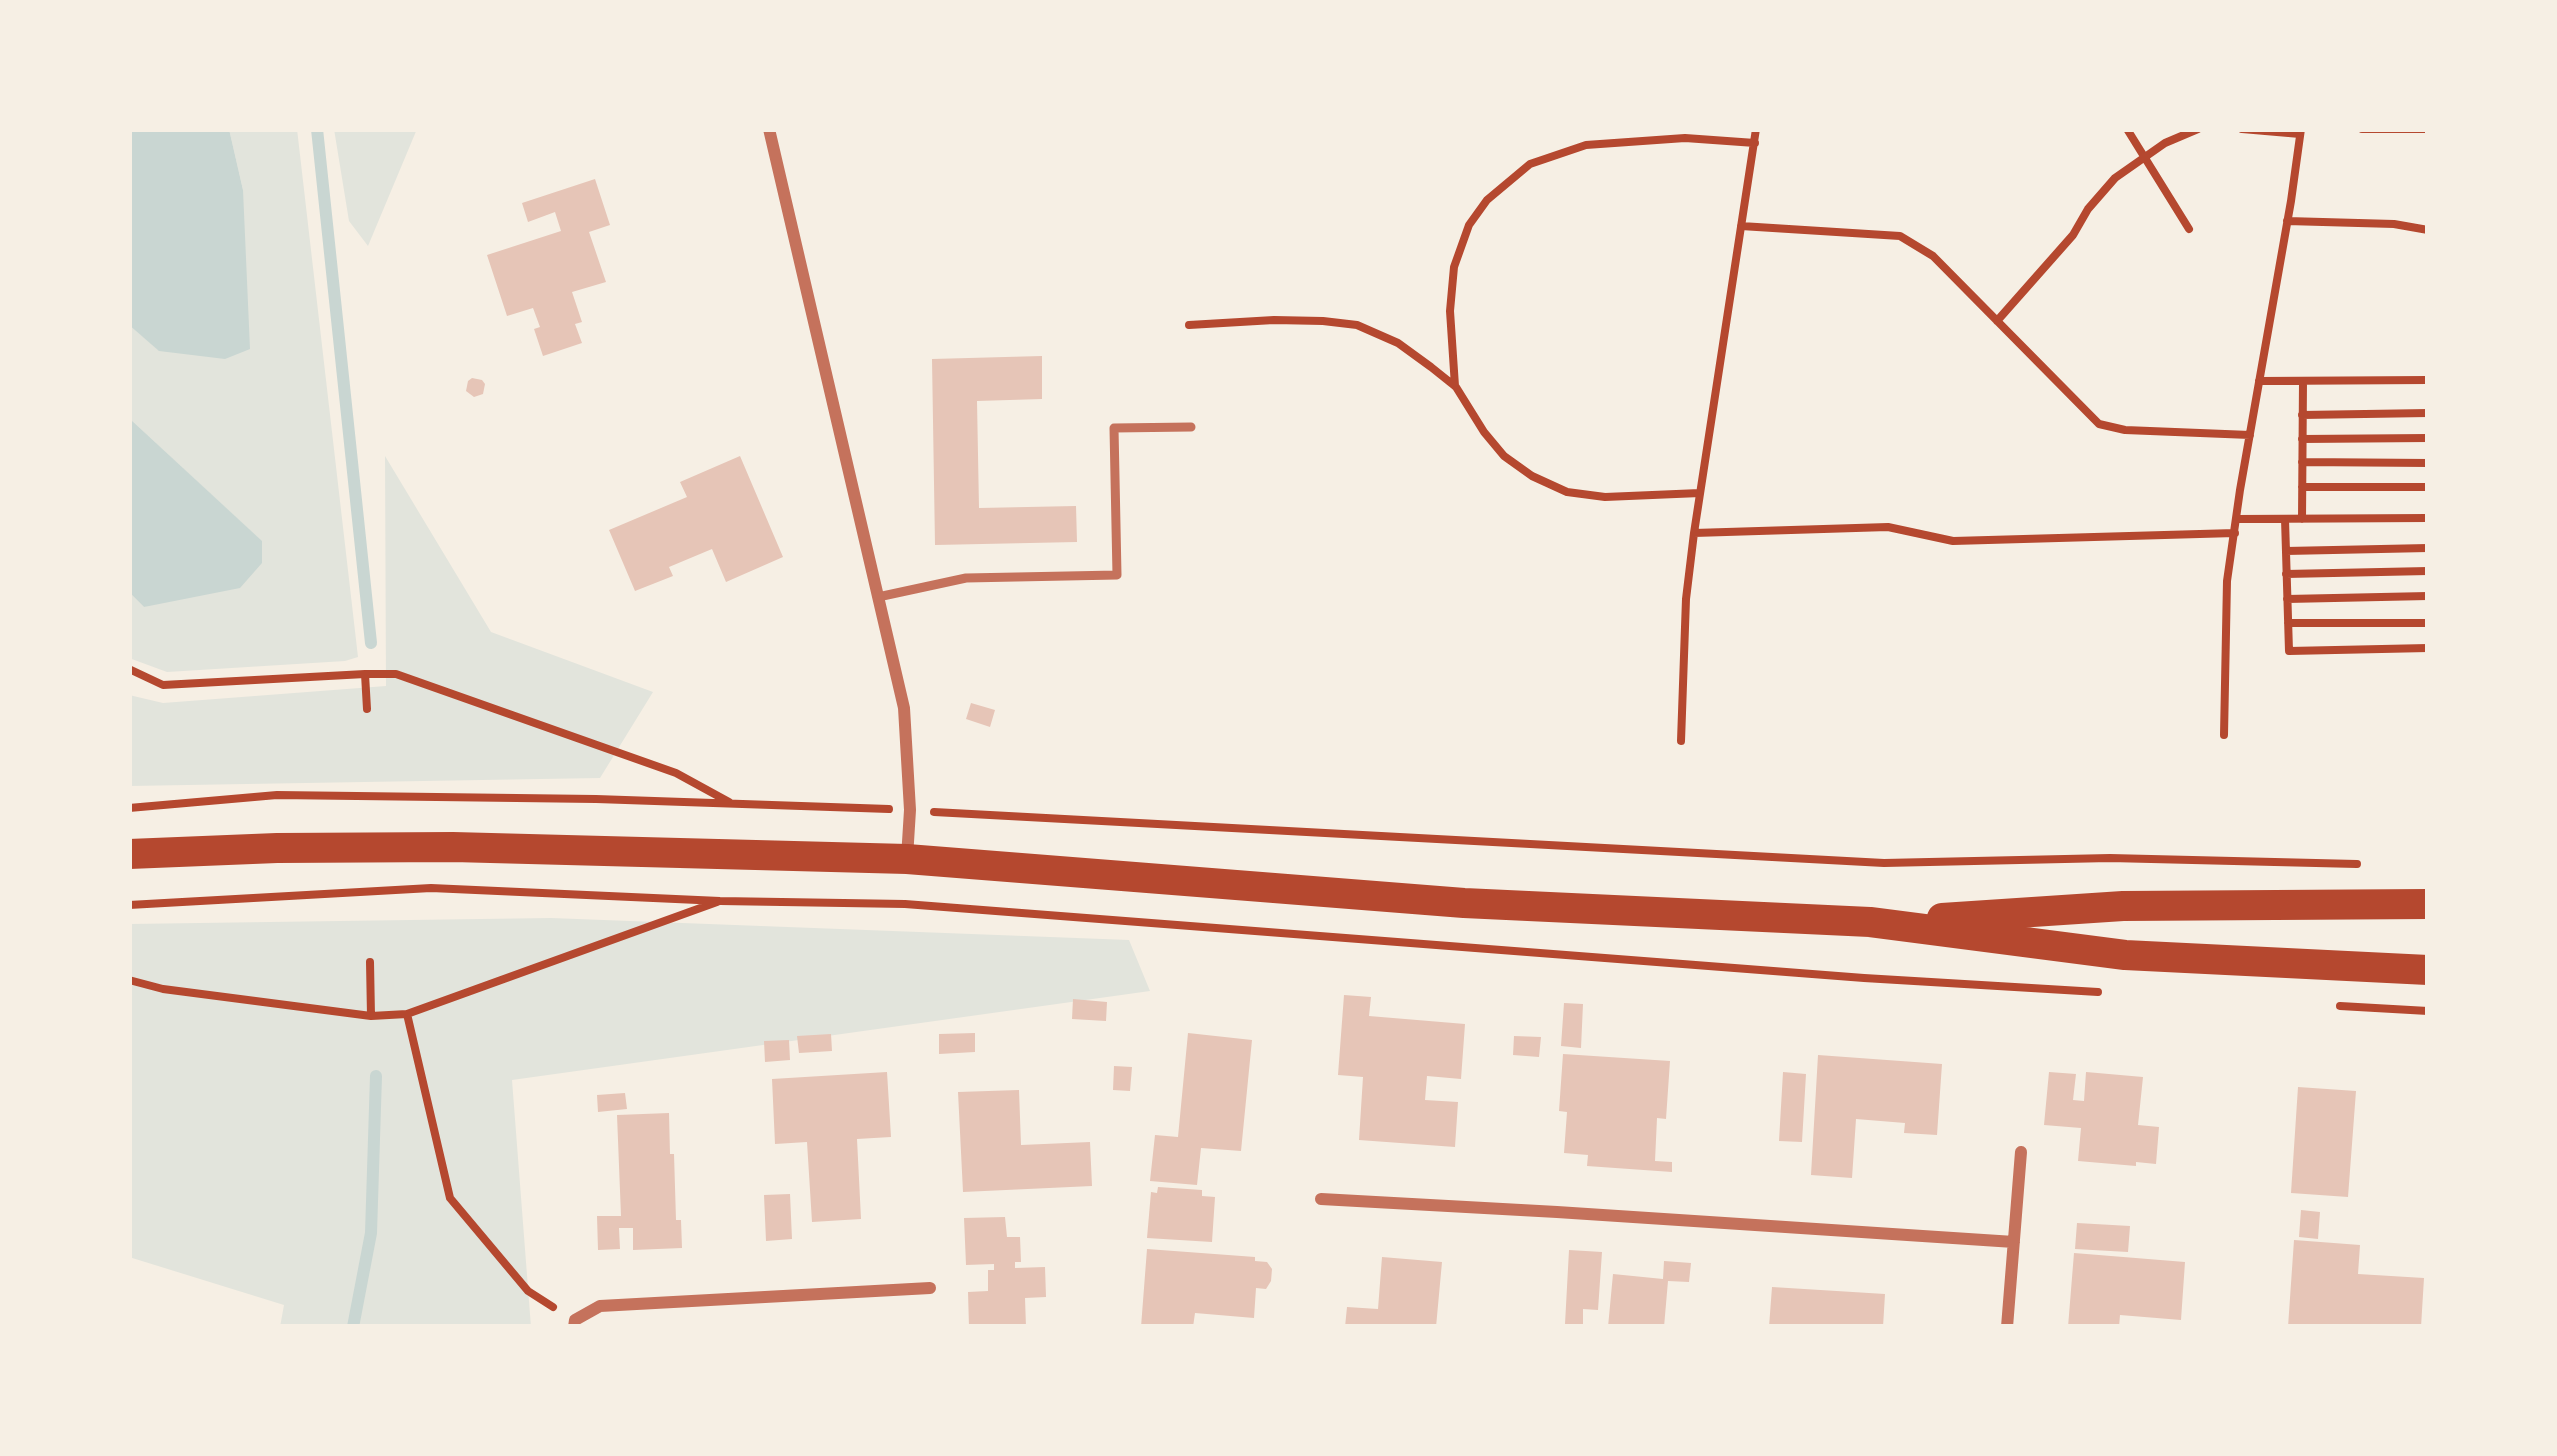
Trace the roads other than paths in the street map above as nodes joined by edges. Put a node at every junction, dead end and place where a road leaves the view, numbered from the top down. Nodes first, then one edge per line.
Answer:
1 (769, 129) edge
2 (1191, 427) dead end
3 (878, 597) junction
4 (129, 854) edge
5 (907, 859) junction
6 (2428, 904) edge
7 (1870, 922) junction
8 (2428, 970) edge
9 (2020, 1152) dead end
10 (1321, 1199) dead end
11 (2014, 1242) junction
12 (929, 1288) dead end
13 (574, 1324) edge
14 (2007, 1327) edge

1 - 3 street
2 - 3 lane
3 - 5 street
4 - 5 main road
5 - 7 main road
6 - 7 main road
7 - 8 main road
9 - 11 street
10 - 11 street
11 - 14 street
12 - 13 street

